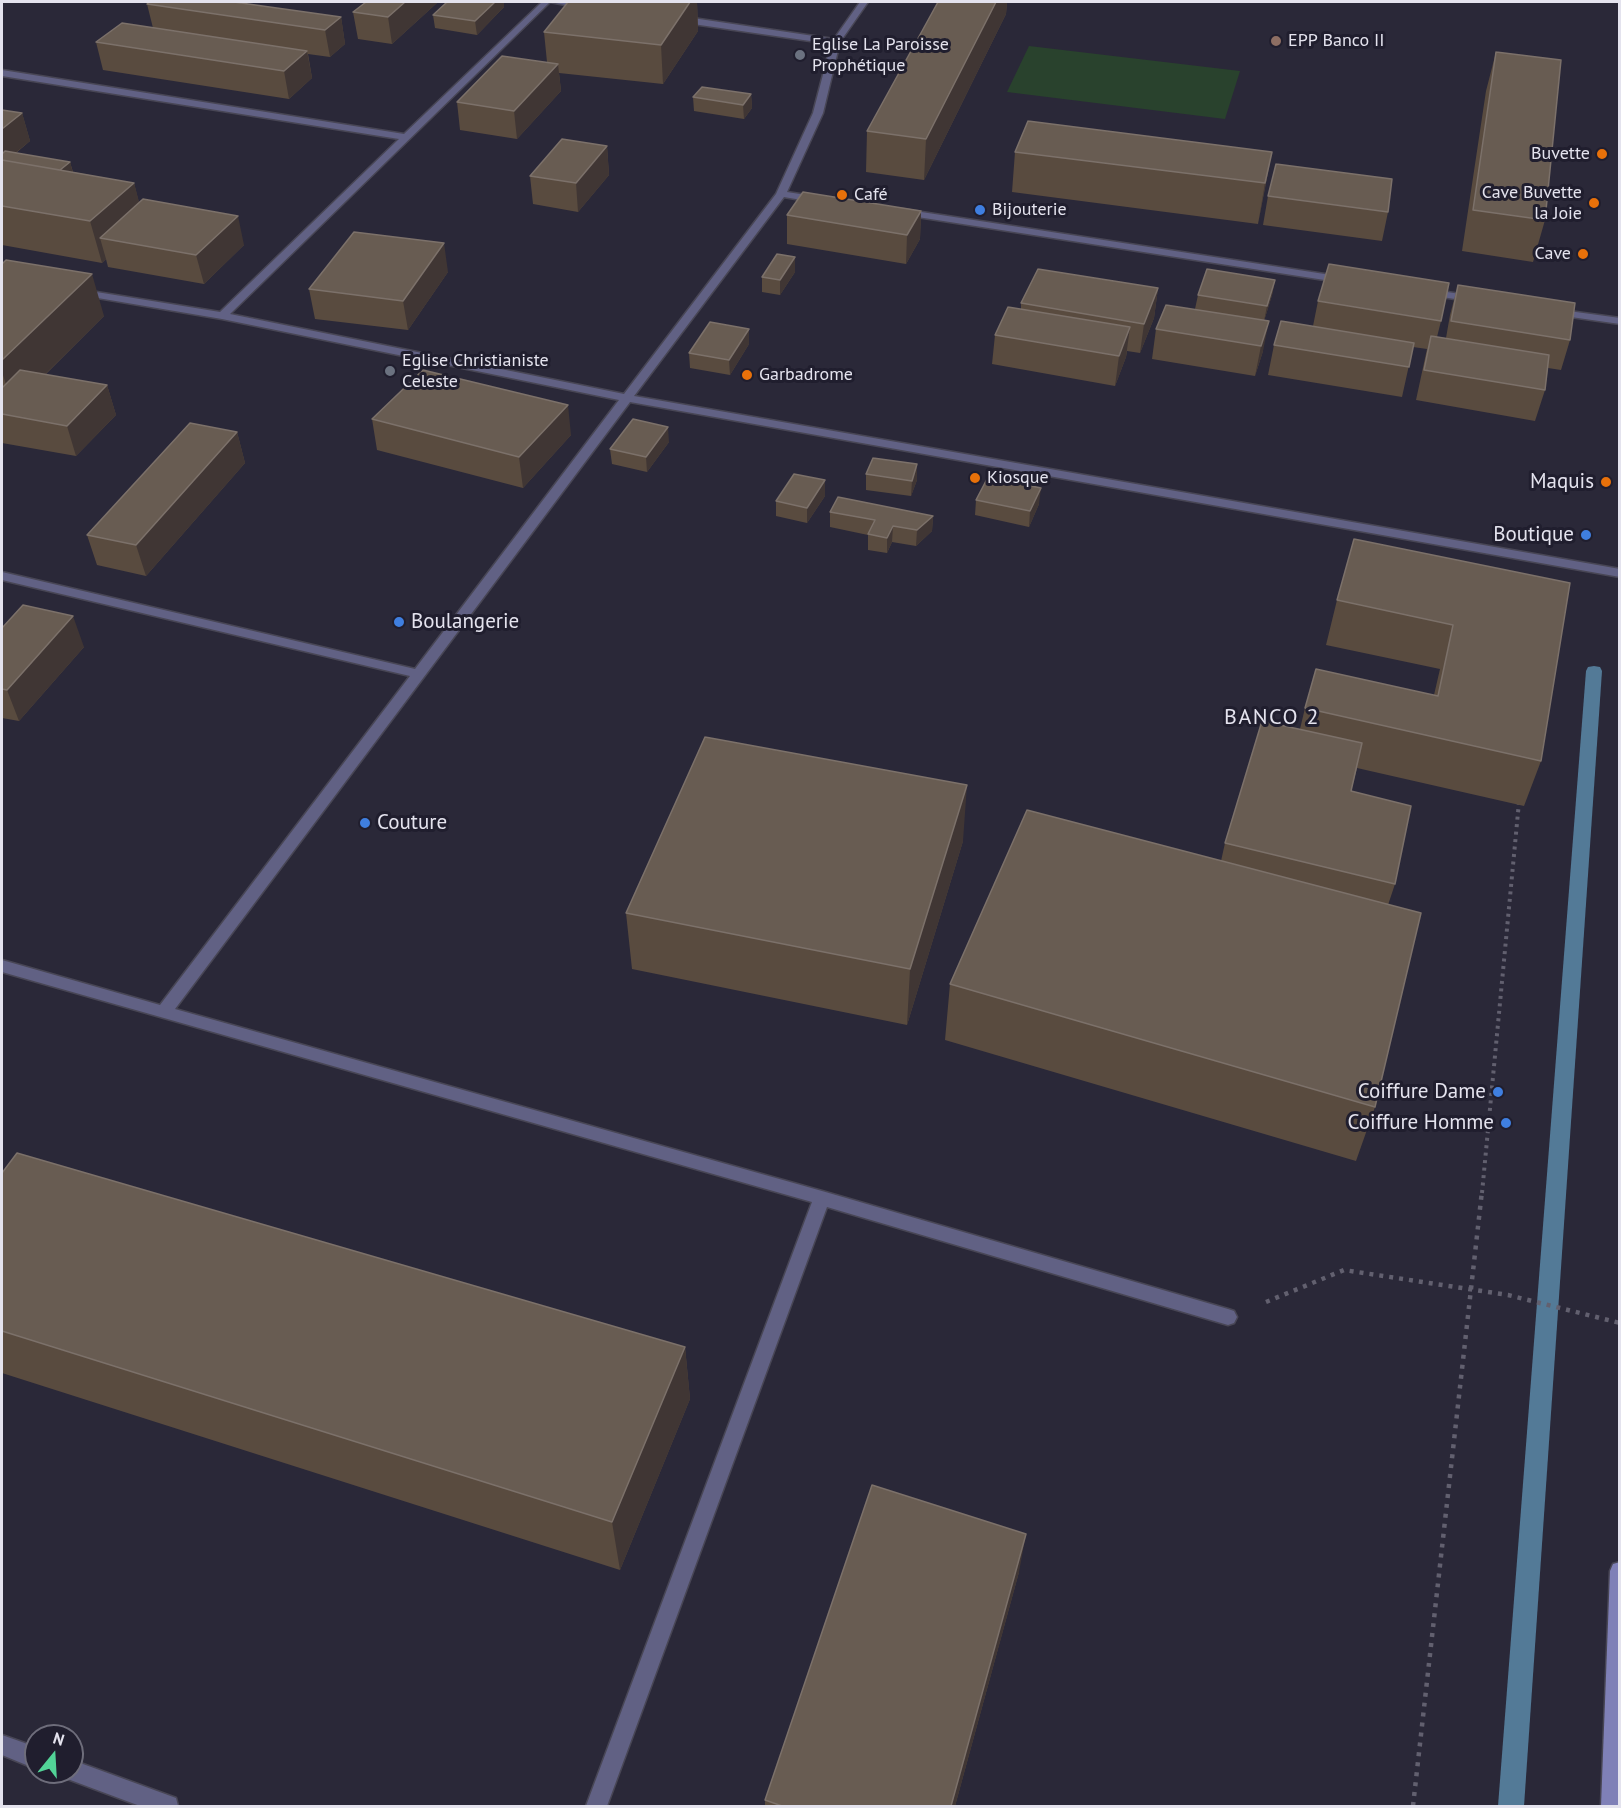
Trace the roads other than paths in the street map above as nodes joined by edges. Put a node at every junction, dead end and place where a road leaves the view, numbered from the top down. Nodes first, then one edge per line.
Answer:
1 (546, 2) edge
2 (554, 2) edge
3 (864, 2) edge
4 (601, 8) edge
5 (672, 18) edge
6 (836, 42) junction
7 (2, 73) edge
8 (406, 137) junction
9 (781, 194) junction
10 (828, 201) edge
11 (887, 210) edge
12 (1360, 282) edge
13 (71, 290) edge
14 (1419, 291) edge
15 (1490, 302) edge
16 (1537, 309) edge
17 (222, 316) junction
18 (1620, 321) edge
19 (626, 398) junction
20 (1620, 573) edge
21 (2, 576) edge
22 (420, 675) junction
23 (2, 966) edge
24 (165, 1010) junction
25 (822, 1198) junction
26 (1228, 1317) road end
27 (1620, 1571) edge
28 (2, 1745) edge
29 (24, 1753) edge
30 (84, 1775) edge
31 (168, 1806) edge
32 (597, 1806) edge
33 (1611, 1806) edge

1 - 8 street
2 - 4 street
3 - 6 street
5 - 6 street
6 - 9 street
7 - 8 street
8 - 17 street
9 - 10 street
9 - 19 street
11 - 12 street
13 - 17 street
14 - 15 street
16 - 18 street
17 - 19 street
19 - 20 street
19 - 22 street
21 - 22 street
22 - 24 street
23 - 24 street
24 - 25 street
25 - 26 street
25 - 32 street
27 - 33 street
28 - 29 street
30 - 31 street

